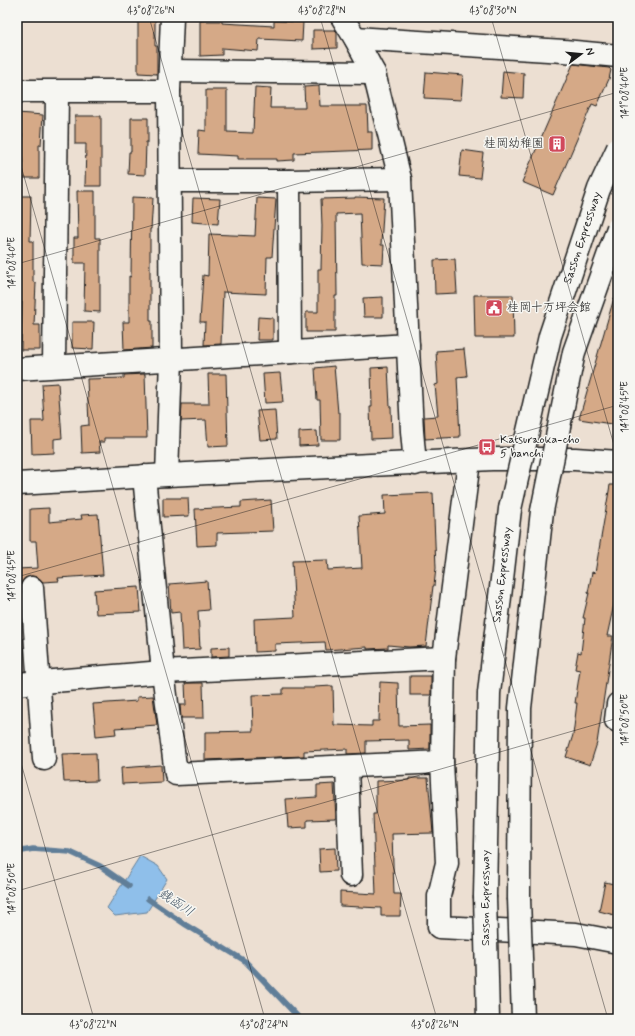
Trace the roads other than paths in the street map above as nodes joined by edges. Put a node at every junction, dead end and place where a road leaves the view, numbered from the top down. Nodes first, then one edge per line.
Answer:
1 (172, 17) edge
2 (342, 17) edge
3 (355, 38) junction
4 (618, 56) edge
5 (374, 73) junction
6 (170, 81) junction
7 (17, 91) edge
8 (57, 92) junction
9 (618, 148) edge
10 (400, 179) junction
11 (170, 181) junction
12 (290, 181) junction
13 (618, 228) edge
14 (408, 345) junction
15 (290, 352) junction
16 (170, 359) junction
17 (54, 366) junction
18 (17, 369) edge
19 (469, 460) junction
20 (618, 462) edge
21 (415, 464) junction
22 (167, 475) junction
23 (144, 476) junction
24 (17, 484) edge
25 (32, 588) dead end
26 (444, 658) junction
27 (163, 672) junction
28 (39, 682) junction
29 (17, 684) edge
30 (618, 704) edge
31 (618, 720) edge
32 (44, 759) dead end
33 (442, 762) junction
34 (347, 767) junction
35 (351, 875) dead end
36 (618, 942) edge
37 (488, 1019) edge
38 (523, 1019) edge

1 - 6 main road
2 - 3 main road
3 - 4 main road
3 - 5 main road
5 - 6 main road
5 - 10 main road
6 - 8 main road
6 - 11 main road
7 - 8 main road
8 - 17 main road
9 - 37 main road, Sasson Expressway, bridge
10 - 12 main road
10 - 14 main road
11 - 12 main road
11 - 16 main road
12 - 15 main road
13 - 38 main road, bridge
14 - 15 main road
14 - 21 main road
15 - 16 main road
16 - 17 main road
16 - 22 main road
17 - 18 main road
19 - 20 main road
19 - 21 main road
19 - 26 main road
21 - 22 main road
22 - 23 main road
23 - 24 main road
23 - 27 main road
25 - 28 main road
26 - 27 main road
26 - 33 main road
27 - 28 main road
27 - 34 main road
28 - 29 main road
28 - 32 main road
30 - 31 main road
33 - 34 main road
33 - 36 main road
34 - 35 main road

